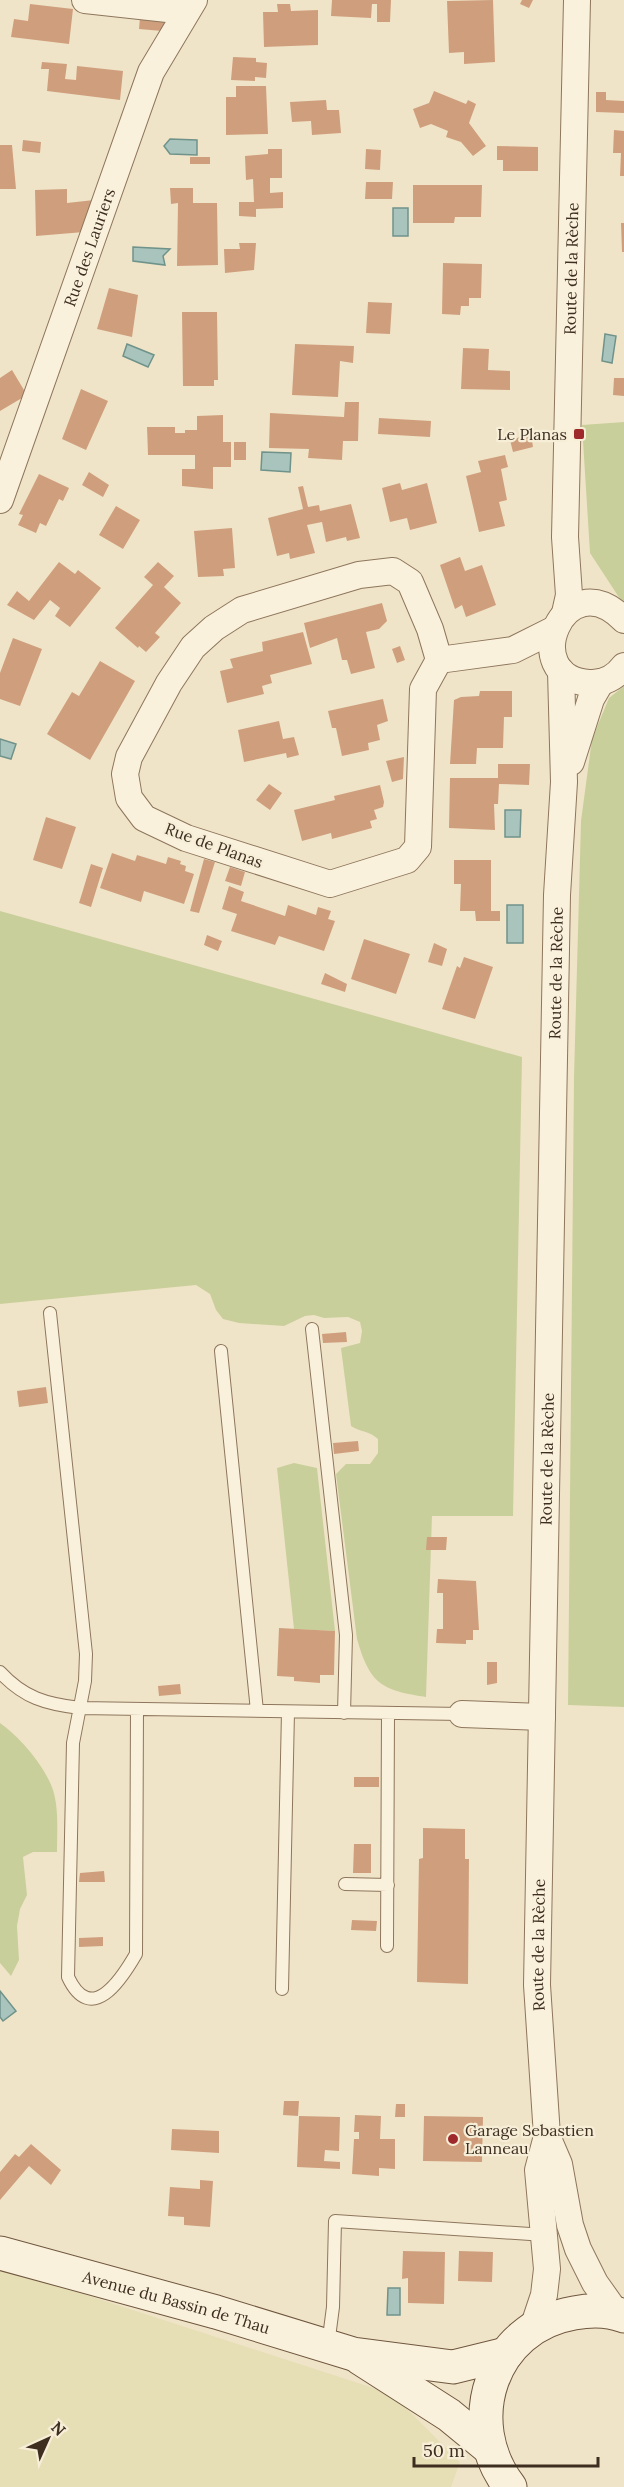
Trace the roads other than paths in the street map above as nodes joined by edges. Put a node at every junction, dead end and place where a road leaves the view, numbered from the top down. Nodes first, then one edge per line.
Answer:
1 (85, 0) edge
2 (577, 0) edge
3 (190, 5) edge
4 (0, 500) edge
5 (565, 537) junction
6 (603, 605) junction
7 (624, 620) edge
8 (559, 621) junction
9 (513, 650) junction
10 (439, 660) junction
11 (624, 666) edge
12 (559, 667) junction
13 (601, 682) junction
14 (564, 782) junction
15 (50, 1313) dead end
16 (312, 1329) dead end
17 (221, 1351) dead end
18 (0, 1672) edge
19 (80, 1708) junction
20 (137, 1709) junction
21 (257, 1711) junction
22 (288, 1712) junction
23 (344, 1713) junction
24 (388, 1713) junction
25 (462, 1713) joint
26 (542, 1717) junction
27 (345, 1884) dead end
28 (387, 1885) junction
29 (387, 1946) dead end
30 (282, 1989) dead end
31 (547, 2136) junction
32 (545, 2235) junction
33 (0, 2253) edge
34 (621, 2315) edge
35 (533, 2328) junction
36 (340, 2350) junction
37 (506, 2354) junction
38 (498, 2474) edge

1 - 3 street
2 - 5 street, Route de la Rèche
3 - 4 street, Rue des Lauriers
5 - 6 street, Route de la Rèche
5 - 8 street, Route de la Rèche
6 - 7 street, Route de la Rèche
6 - 8 street
8 - 9 street
8 - 12 street, Route de la Rèche
9 - 10 street
9 - 12 street
10 - 10 street, Rue de Planas
11 - 13 street
12 - 13 street
12 - 14 street, Route de la Rèche
13 - 14 street, Route de la Rèche
14 - 26 street, Route de la Rèche
15 - 19 lane
16 - 23 lane
17 - 21 lane
18 - 19 lane
19 - 20 lane
19 - 20 lane
20 - 21 lane
21 - 22 lane
22 - 23 lane
22 - 30 lane
23 - 24 lane
24 - 25 lane
24 - 28 lane
25 - 26 street
26 - 31 street, Route de la Rèche
27 - 28 lane
28 - 29 lane
31 - 32 street, Route de la Rèche
31 - 34 street, Route de la Rèche
32 - 35 street, Route de la Rèche
32 - 36 lane
33 - 36 main road, Avenue du Bassin de Thau
34 - 35 main road
35 - 37 main road
36 - 37 main road, Avenue du Bassin de Thau
36 - 38 main road, Avenue du Bassin de Thau
37 - 38 main road

